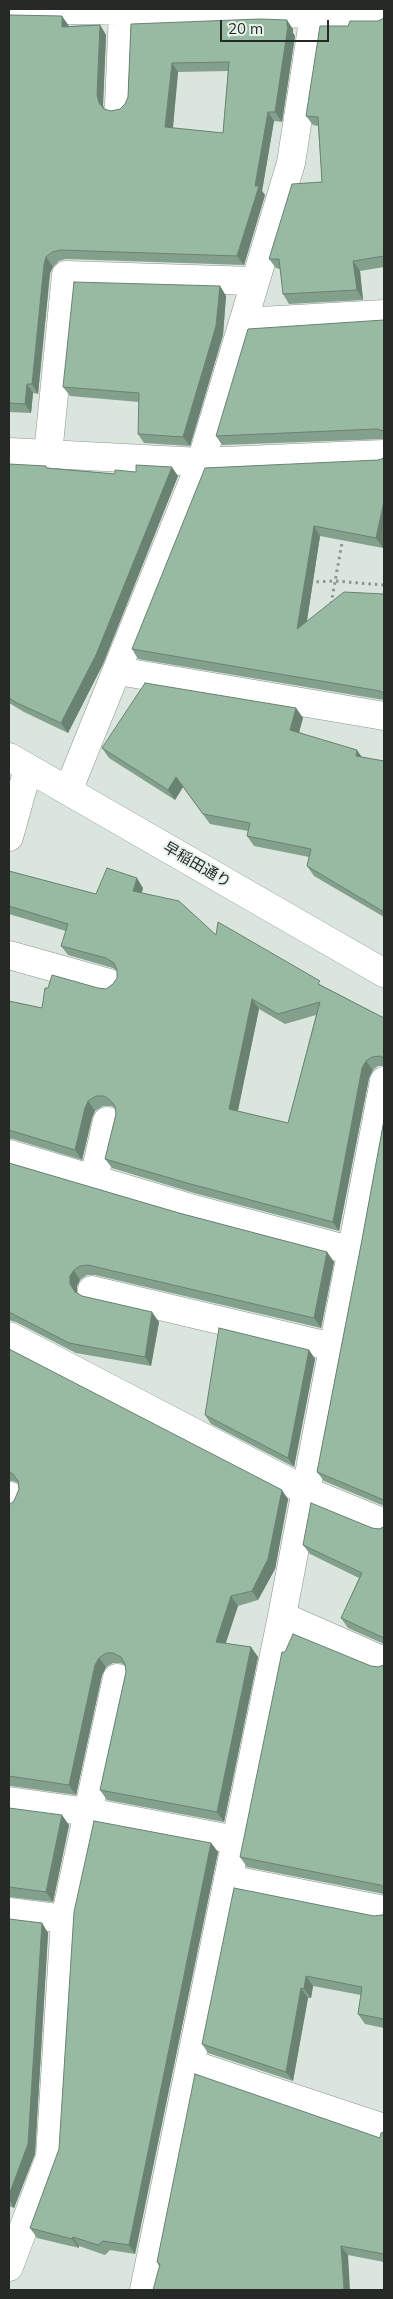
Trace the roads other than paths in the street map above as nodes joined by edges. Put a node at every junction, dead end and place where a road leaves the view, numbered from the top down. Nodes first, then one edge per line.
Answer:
1 (9, 10) edge
2 (124, 11) junction
3 (314, 11) edge
4 (384, 15) edge
5 (119, 105) dead end
6 (254, 281) junction
7 (384, 314) edge
8 (243, 322) junction
9 (9, 452) edge
10 (48, 454) junction
11 (384, 454) edge
12 (201, 462) junction
13 (118, 670) junction
14 (384, 716) edge
15 (18, 763) edge
16 (68, 791) junction
17 (9, 836) edge
18 (9, 955) edge
19 (384, 973) edge
20 (109, 983) dead end
21 (384, 1081) edge
22 (107, 1121) dead end
23 (380, 1135) edge
24 (9, 1154) edge
25 (94, 1178) junction
26 (352, 1251) junction
27 (92, 1290) dead end
28 (9, 1336) edge
29 (333, 1347) junction
30 (306, 1491) junction
31 (384, 1523) edge
32 (282, 1616) junction
33 (384, 1661) edge
34 (117, 1678) dead end
35 (9, 1801) edge
36 (88, 1812) junction
37 (236, 1840) junction
38 (228, 1879) junction
39 (384, 1910) edge
40 (9, 1912) edge
41 (64, 1919) junction
42 (191, 2064) junction
43 (384, 2128) edge
44 (9, 2267) edge
45 (144, 2290) edge

1 - 2 street
2 - 3 street
2 - 5 street
3 - 4 street
3 - 6 street
6 - 8 street
6 - 10 street
7 - 8 street
8 - 12 street
9 - 10 street
10 - 12 street
11 - 12 street
12 - 13 street
13 - 14 street
13 - 16 street
15 - 16 street, 早稲田通り
15 - 17 street
16 - 19 street, 早稲田通り
18 - 20 street
21 - 23 street
22 - 25 street
23 - 26 street
24 - 25 street
25 - 26 street
26 - 29 street
27 - 29 street
28 - 30 street
29 - 30 street
30 - 31 street
30 - 32 street
32 - 33 street
32 - 37 street
34 - 36 street
35 - 36 street
36 - 37 street
36 - 41 street
37 - 38 street
38 - 39 street
38 - 42 street
40 - 41 street
41 - 44 street
42 - 43 street
42 - 45 street

